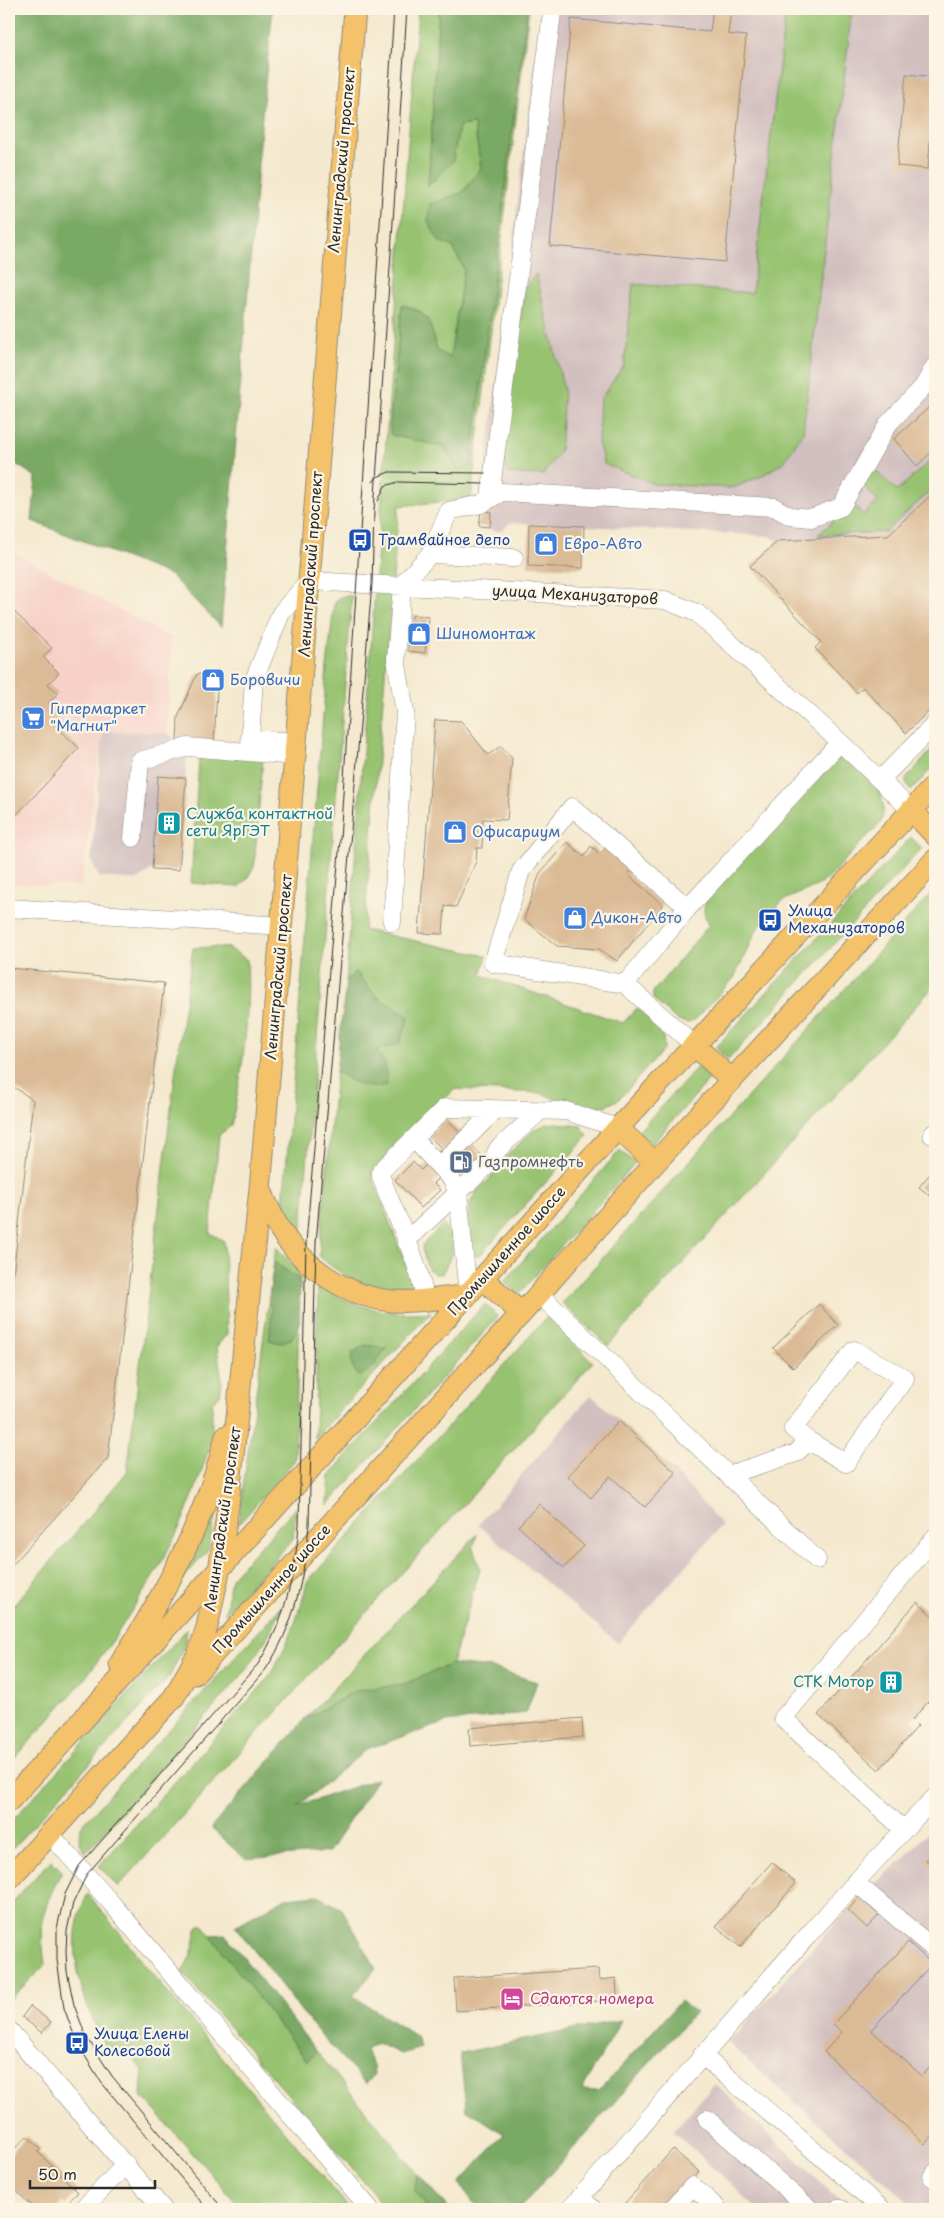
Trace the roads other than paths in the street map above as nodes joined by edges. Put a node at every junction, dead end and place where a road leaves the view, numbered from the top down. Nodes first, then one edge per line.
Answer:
1 (355, 9) edge
2 (552, 13) dead end
3 (935, 366) edge
4 (490, 498) junction
5 (430, 554) junction
6 (514, 558) dead end
7 (309, 581) junction
8 (402, 585) junction
9 (935, 724) edge
10 (840, 742) junction
11 (297, 749) junction
12 (880, 780) junction
13 (935, 784) edge
14 (911, 810) junction
15 (935, 835) edge
16 (133, 838) dead end
17 (935, 860) edge
18 (9, 908) edge
19 (688, 908) junction
20 (392, 922) dead end
21 (282, 926) junction
22 (625, 984) junction
23 (694, 1046) junction
24 (732, 1080) junction
25 (495, 1110) junction
26 (539, 1112) junction
27 (618, 1128) junction
28 (414, 1139) junction
29 (655, 1163) junction
30 (439, 1166) junction
31 (260, 1188) junction
32 (458, 1193) junction
33 (406, 1241) junction
34 (464, 1256) junction
35 (483, 1279) junction
36 (538, 1294) junction
37 (468, 1295) junction
38 (426, 1300) junction
39 (521, 1313) junction
40 (247, 1328) junction
41 (809, 1441) junction
42 (728, 1475) junction
43 (935, 1537) edge
44 (817, 1560) dead end
45 (219, 1571) junction
46 (174, 1697) junction
47 (83, 1720) junction
48 (935, 1797) edge
49 (9, 1801) edge
50 (904, 1830) junction
51 (50, 1834) junction
52 (9, 1879) edge
53 (855, 1882) junction
54 (935, 1950) edge
55 (9, 2030) edge
56 (702, 2055) junction
57 (707, 2118) dead end
58 (126, 2164) junction
59 (935, 2173) edge
60 (935, 2180) edge
61 (575, 2203) edge
62 (83, 2209) edge
63 (163, 2209) edge
64 (370, 2209) edge
65 (593, 2209) edge
66 (672, 2209) edge
67 (718, 2209) edge
68 (810, 2209) edge
69 (882, 2209) edge

1 - 7 main road, Ленинградский проспект
2 - 4 street
3 - 4 street
4 - 5 street
5 - 6 street
5 - 8 street
7 - 8 street, улица Механизаторов
7 - 11 main road, Ленинградский проспект
7 - 11 street
8 - 10 street, улица Механизаторов
8 - 20 street
9 - 12 street
10 - 12 street, улица Механизаторов
10 - 19 street
11 - 16 street
11 - 21 main road, Ленинградский проспект
12 - 14 street, улица Механизаторов
13 - 14 main road, Промышленное шоссе
14 - 15 main road
14 - 23 main road, Промышленное шоссе
17 - 24 main road, Промышленное шоссе
18 - 21 street
19 - 22 street
19 - 22 street
21 - 31 main road, Ленинградский проспект
22 - 23 street
23 - 24 main road
23 - 27 main road, Промышленное шоссе
24 - 29 main road, Промышленное шоссе
25 - 26 street
25 - 28 street
25 - 30 street
26 - 27 street
26 - 32 street
27 - 29 main road
27 - 35 main road, Промышленное шоссе
28 - 30 street
28 - 33 street
29 - 36 main road, Промышленное шоссе
30 - 32 street
31 - 38 main road
31 - 40 main road, Ленинградский проспект
32 - 33 street
32 - 34 street
33 - 38 street
34 - 35 street
34 - 37 street
35 - 37 main road, Промышленное шоссе
35 - 39 main road
36 - 39 main road, Промышленное шоссе
36 - 42 street
37 - 38 main road
37 - 45 main road, Промышленное шоссе
39 - 46 main road, Промышленное шоссе
40 - 45 main road, Ленинградский проспект
40 - 47 main road, Ленинградский проспект
41 - 41 street
41 - 42 street
42 - 44 street
43 - 50 street
45 - 46 main road, Ленинградский проспект
45 - 47 main road, Промышленное шоссе
46 - 51 main road, Ленинградский проспект
47 - 49 main road, Ленинградский проспект
48 - 50 street
50 - 53 street
51 - 52 main road, Ленинградский проспект
51 - 64 street
53 - 54 street
53 - 56 street
55 - 58 street
56 - 61 street
56 - 69 street
57 - 68 street
58 - 62 street
58 - 63 street
59 - 60 street
61 - 65 street
66 - 67 street

